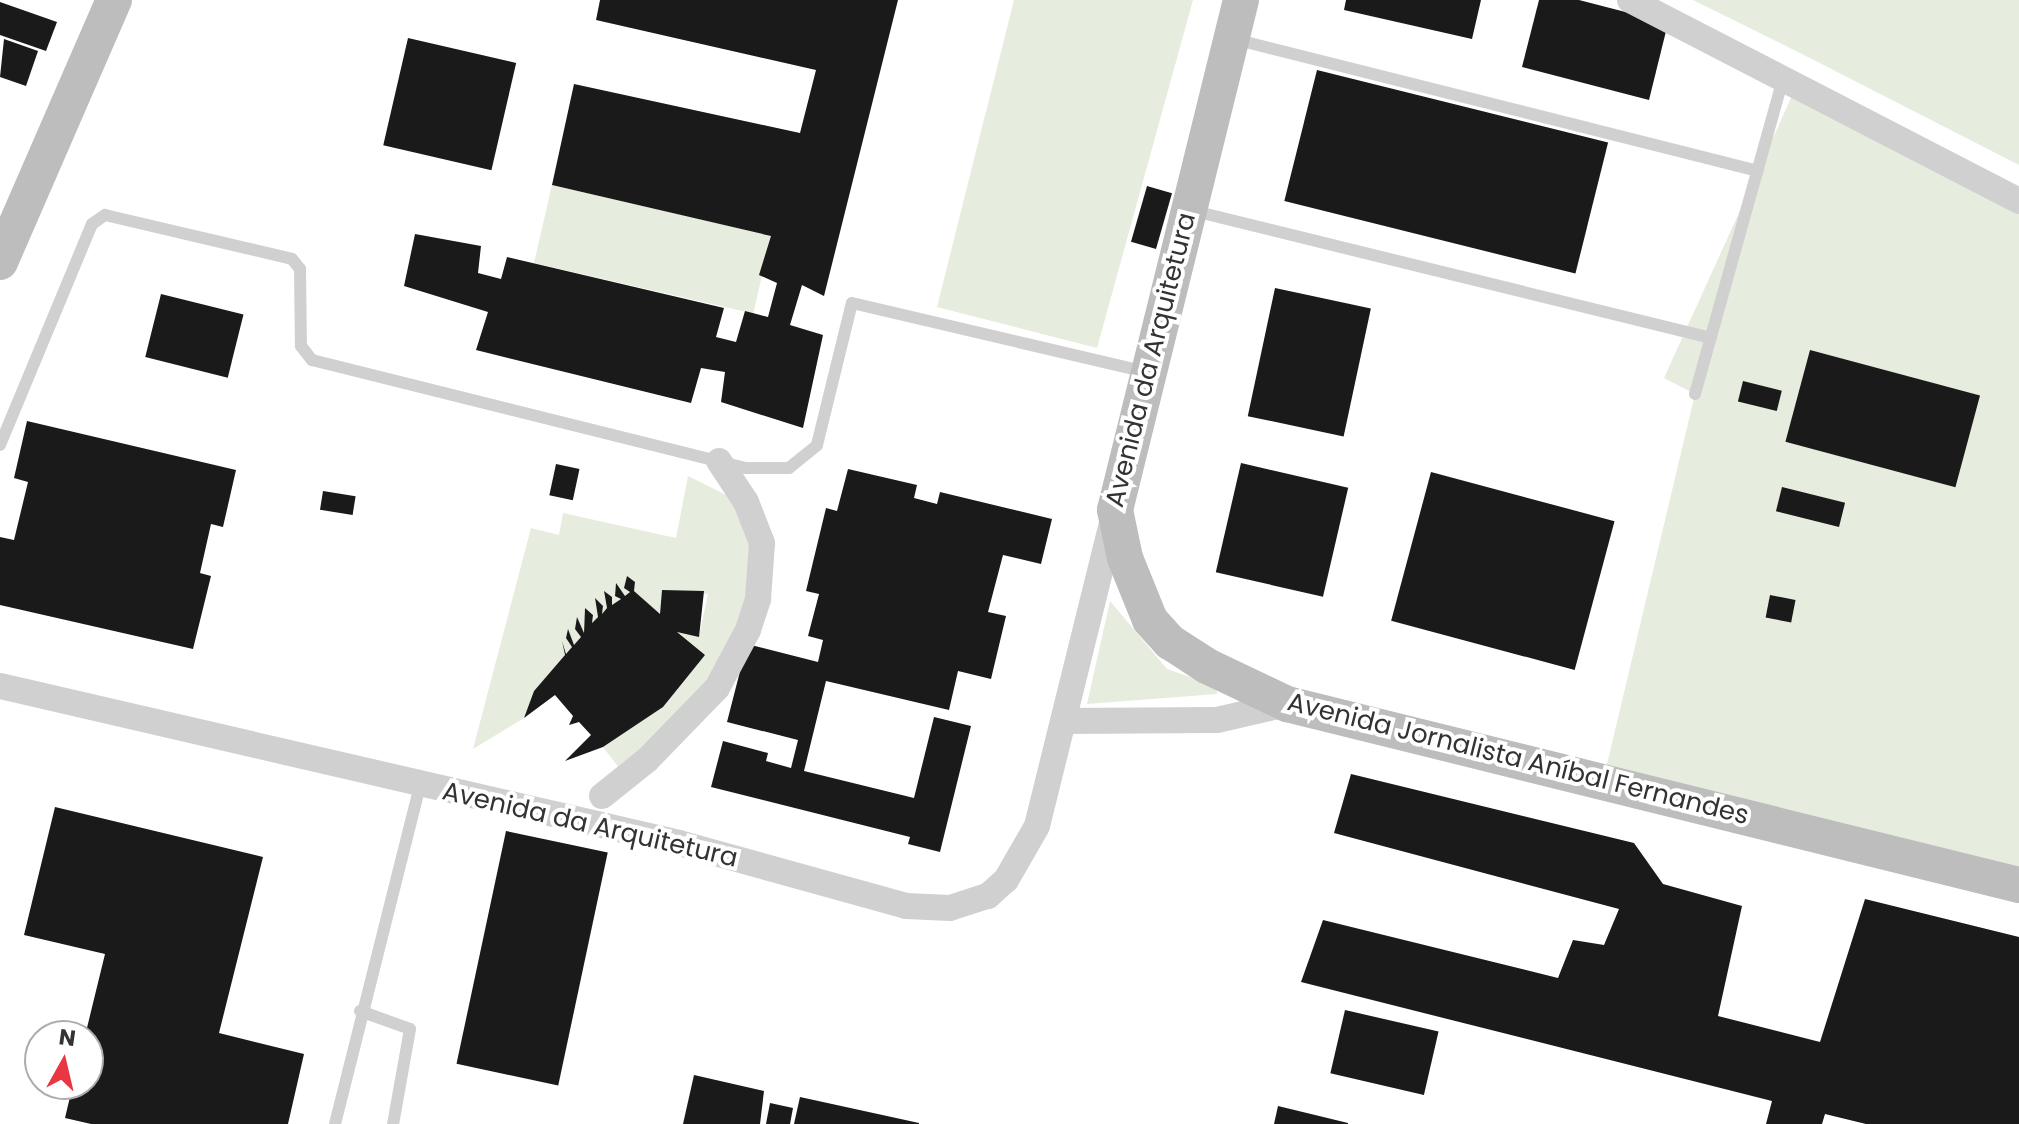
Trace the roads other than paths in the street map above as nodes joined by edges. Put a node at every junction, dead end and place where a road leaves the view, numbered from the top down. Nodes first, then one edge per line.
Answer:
1 (114, 0) edge
2 (1241, 0) edge
3 (1630, 0) edge
4 (1232, 39) junction
5 (1783, 79) junction
6 (1758, 171) junction
7 (2019, 201) edge
8 (1187, 209) junction
9 (10, 212) edge
10 (0, 262) edge
11 (1711, 338) junction
12 (1147, 372) junction
13 (1695, 394) dead end
14 (0, 445) edge
15 (719, 461) junction
16 (1115, 510) junction
17 (0, 686) edge
18 (1287, 704) junction
19 (1064, 721) junction
20 (420, 786) junction
21 (602, 796) dead end
22 (2019, 885) edge
23 (360, 1011) junction
24 (335, 1124) edge
25 (393, 1124) edge

1 - 9 street
2 - 4 street, Avenida da Arquitetura
3 - 5 street
4 - 6 lane
4 - 8 street, Avenida da Arquitetura
5 - 6 lane
5 - 7 street
6 - 11 lane
8 - 11 lane
8 - 12 street, Avenida da Arquitetura
9 - 10 street
11 - 13 lane
12 - 15 lane
12 - 16 street, Avenida da Arquitetura
14 - 15 lane
15 - 21 street
16 - 18 street, Avenida Jornalista Aníbal Fernandes
16 - 19 street, Avenida da Arquitetura
17 - 20 street, Avenida da Arquitetura
18 - 19 street
18 - 22 street, Avenida Jornalista Aníbal Fernandes
19 - 20 street, Avenida da Arquitetura
20 - 23 lane
23 - 24 lane
23 - 25 lane

